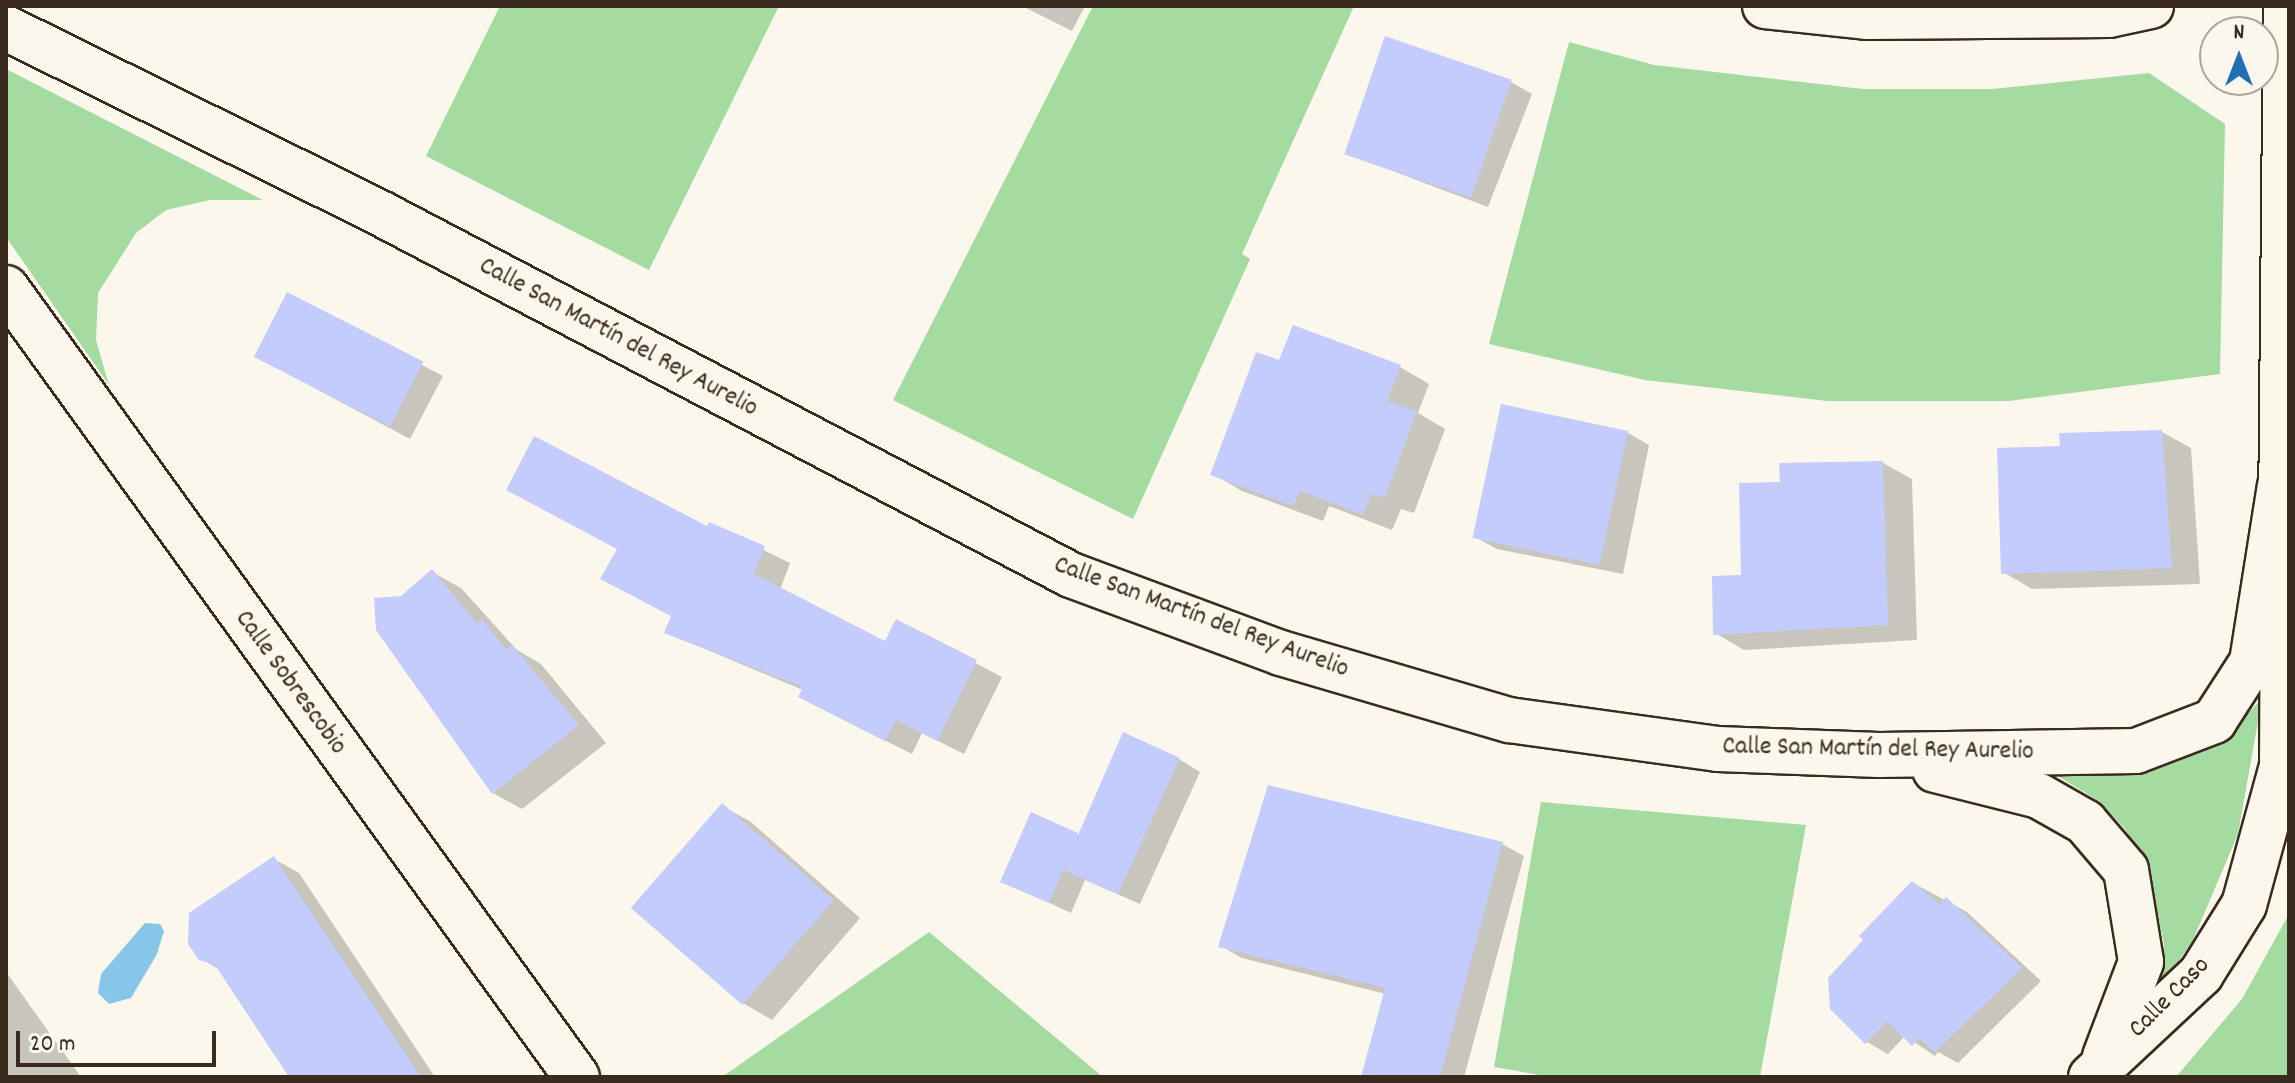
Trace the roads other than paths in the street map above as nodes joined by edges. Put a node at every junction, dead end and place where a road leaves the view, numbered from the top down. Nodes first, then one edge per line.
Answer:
1 (1765, 6) edge
2 (2151, 6) edge
3 (2286, 6) edge
4 (6, 28) edge
5 (6, 288) edge
6 (2280, 486) junction
7 (1879, 755) junction
8 (2096, 1070) edge
9 (577, 1077) edge

1 - 2 street
3 - 6 street, Calle Caso
4 - 7 street, Calle San Martín del Rey Aurelio
5 - 9 street, Calle Sobrescobio
6 - 7 street, Calle San Martín del Rey Aurelio
6 - 8 street, Calle Caso
7 - 8 street

